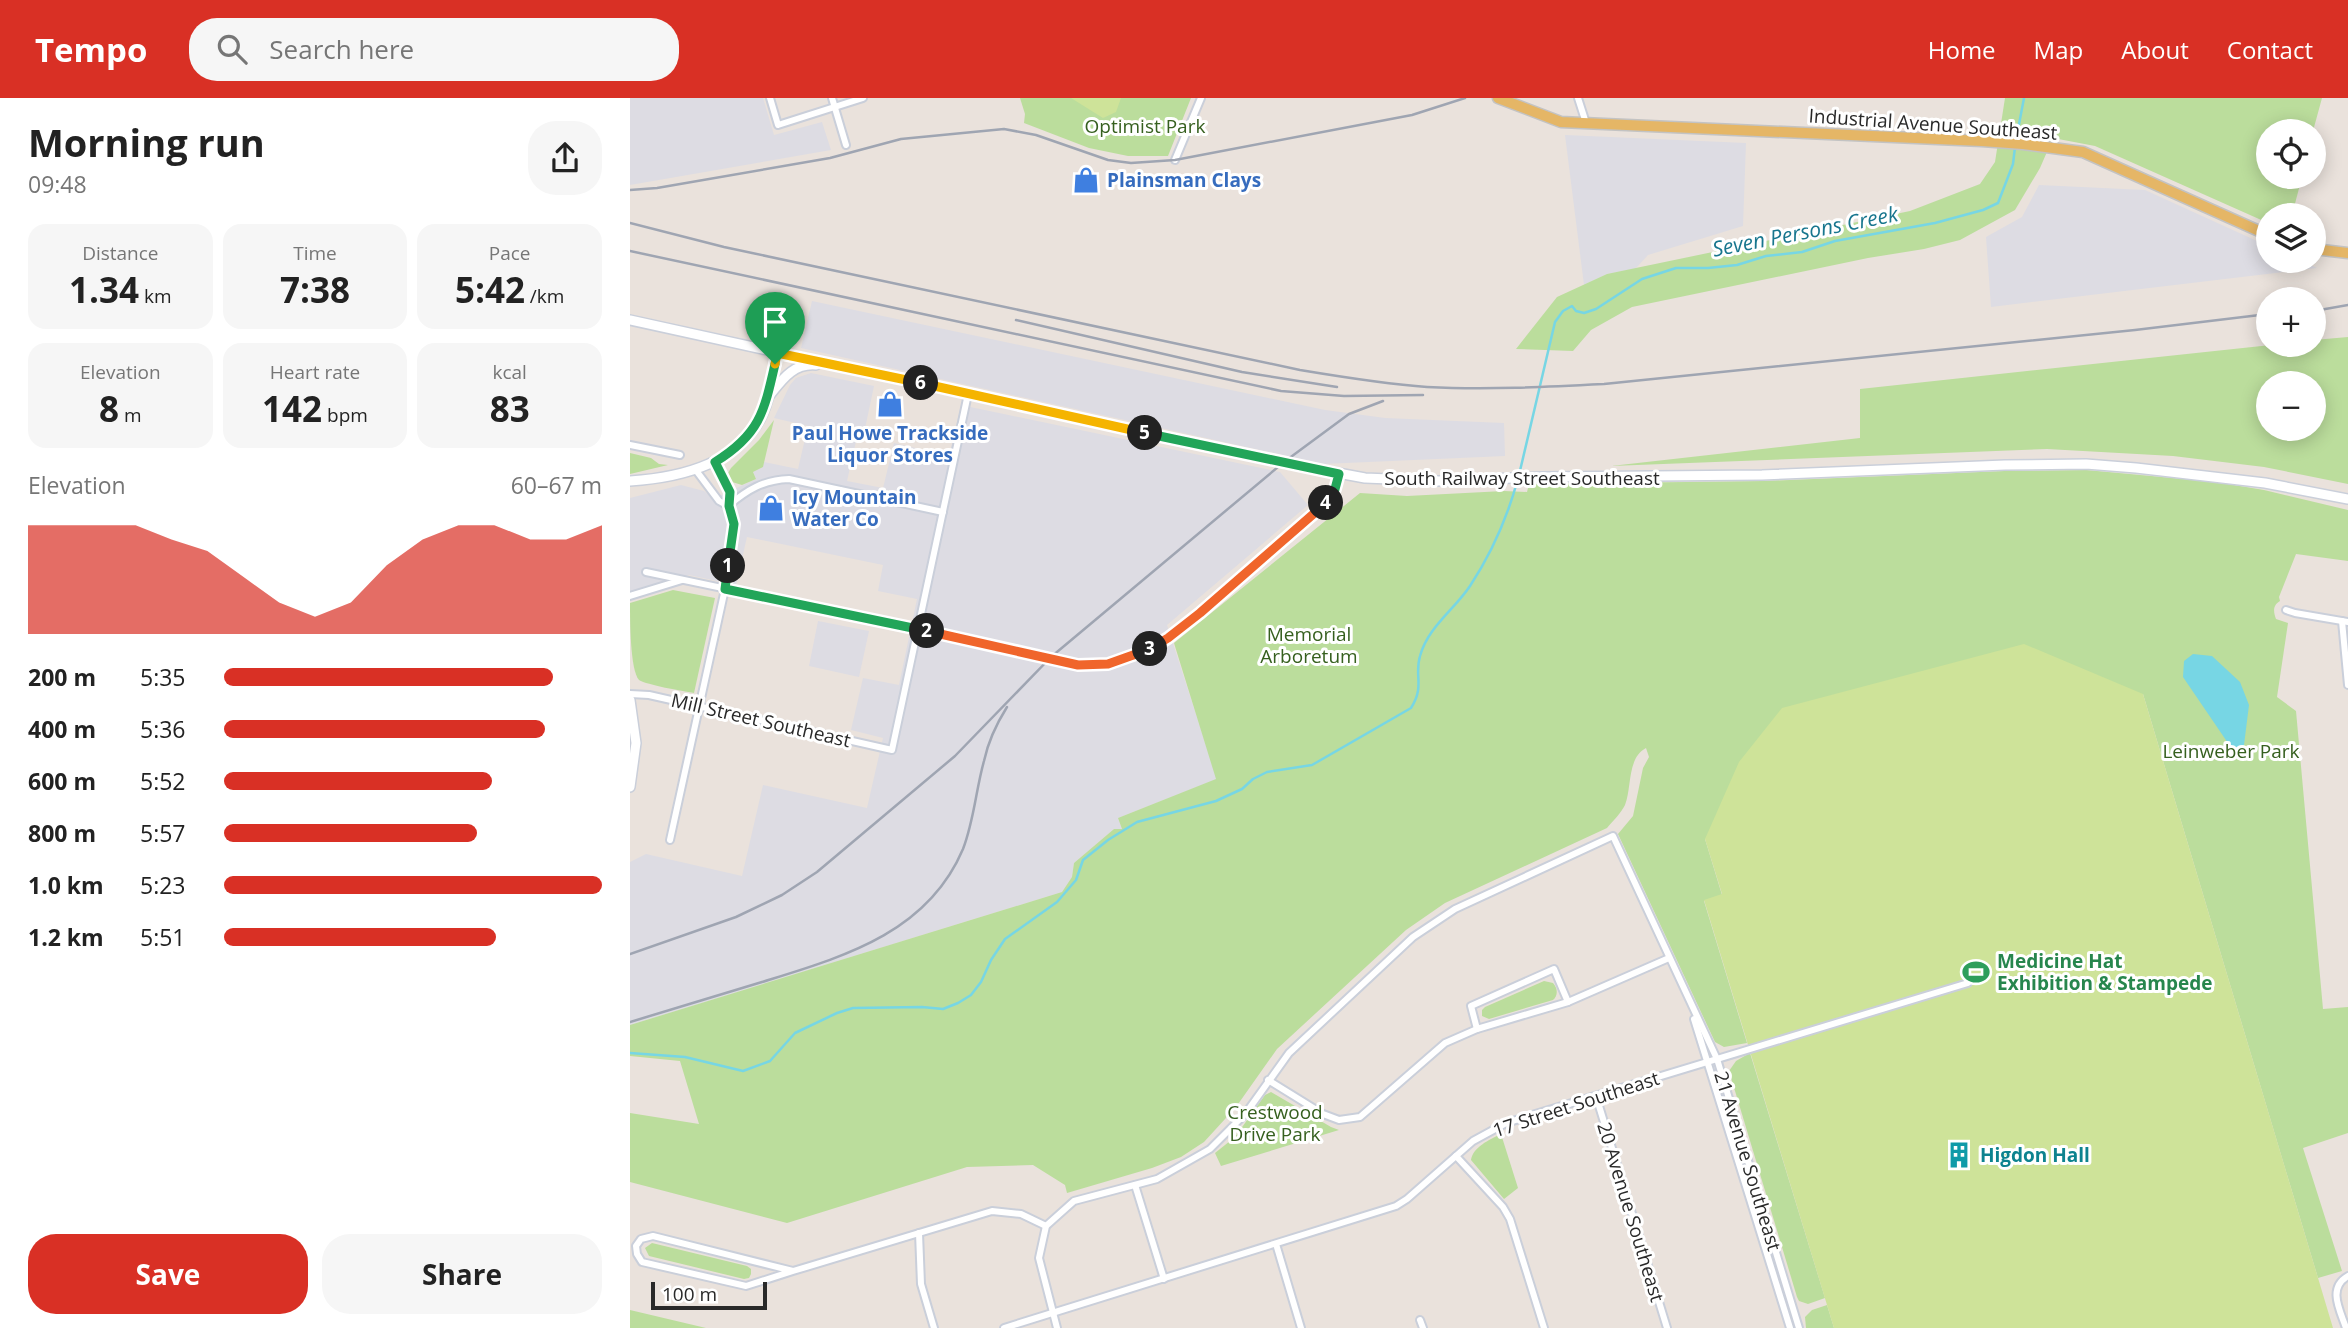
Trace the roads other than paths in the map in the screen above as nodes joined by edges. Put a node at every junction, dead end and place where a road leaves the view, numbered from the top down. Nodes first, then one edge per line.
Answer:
1 (770, 98) edge
2 (832, 98) edge
3 (863, 98) edge
4 (1201, 98) edge
5 (1498, 98) edge
6 (1578, 98) edge
7 (835, 107) junction
8 (1586, 123) junction
9 (846, 145) dead end
10 (1175, 160) dead end
11 (2256, 230) edge
12 (2326, 250) edge
13 (2348, 253) edge
14 (630, 320) edge
15 (777, 353) junction
16 (850, 368) junction
17 (968, 394) junction
18 (768, 397) junction
19 (630, 445) edge
20 (680, 456) dead end
21 (715, 462) junction
22 (695, 469) junction
23 (1339, 474) junction
24 (630, 481) edge
25 (645, 481) junction
26 (630, 488) edge
27 (2348, 499) edge
28 (729, 506) junction
29 (943, 512) junction
30 (646, 572) dead end
31 (684, 580) junction
32 (725, 589) junction
33 (630, 596) edge
34 (2286, 610) dead end
35 (2345, 621) edge
36 (918, 629) junction
37 (2348, 685) edge
38 (630, 697) edge
39 (698, 706) junction
40 (630, 788) edge
41 (670, 840) dead end
42 (1669, 958) junction
43 (1968, 983) dead end
44 (1687, 997) junction
45 (1568, 1002) junction
46 (1478, 1029) junction
47 (1717, 1059) junction
48 (1708, 1062) junction
49 (1268, 1080) junction
50 (1596, 1096) junction
51 (1456, 1156) junction
52 (1135, 1185) junction
53 (1045, 1226) junction
54 (919, 1233) junction
55 (1276, 1244) junction
56 (793, 1271) junction
57 (2348, 1276) edge
58 (1164, 1279) junction
59 (1052, 1313) junction
60 (934, 1328) edge
61 (1004, 1328) edge
62 (1057, 1328) edge
63 (1301, 1328) edge
64 (1544, 1328) edge
65 (1667, 1328) edge
66 (1790, 1328) edge
67 (1799, 1328) edge
68 (2346, 1328) edge

1 - 7 street
2 - 7 street
3 - 7 street
4 - 10 street
5 - 8 main road, Industrial Avenue Southeast
6 - 8 street
7 - 9 street
8 - 11 main road, Industrial Avenue Southeast
12 - 13 main road
14 - 15 street, South Railway Street Southeast
15 - 16 street, South Railway Street Southeast
15 - 18 street
16 - 17 street, South Railway Street Southeast
16 - 18 street
17 - 23 street, South Railway Street Southeast
17 - 29 street
18 - 21 street
19 - 20 street
21 - 22 street
21 - 28 street
22 - 25 street
22 - 28 street
23 - 27 street, South Railway Street Southeast
23 - 36 street
24 - 25 street
25 - 26 street
28 - 29 street
28 - 32 street
29 - 36 street
30 - 31 street
31 - 32 street
31 - 33 street
32 - 36 street
32 - 39 street
34 - 35 street
35 - 37 street
36 - 39 street, Mill Street Southeast
38 - 39 street, Mill Street Southeast
38 - 40 street
39 - 41 street
42 - 44 street, 21 Avenue Southeast
42 - 45 street
42 - 49 street, 21 Avenue Southeast
43 - 47 street, 17 Street Southeast
44 - 47 street, 21 Avenue Southeast
44 - 48 street, 21 Avenue Southeast
45 - 46 street
45 - 46 street
46 - 49 street
47 - 48 street, 17 Street Southeast
47 - 67 street, 21 Avenue Southeast
48 - 50 street, 17 Street Southeast
48 - 66 street, 21 Avenue Southeast
49 - 52 street
50 - 51 street, 17 Street Southeast
50 - 65 street, 20 Avenue Southeast
51 - 55 street, 17 Street Southeast
51 - 64 street
52 - 53 street
52 - 58 street
53 - 54 street
53 - 59 street
54 - 56 street
54 - 60 street
55 - 58 street, 17 Street Southeast
55 - 63 street
56 - 56 street
57 - 68 street
58 - 59 street, 17 Street Southeast
59 - 61 street, 17 Street Southeast
59 - 62 street

